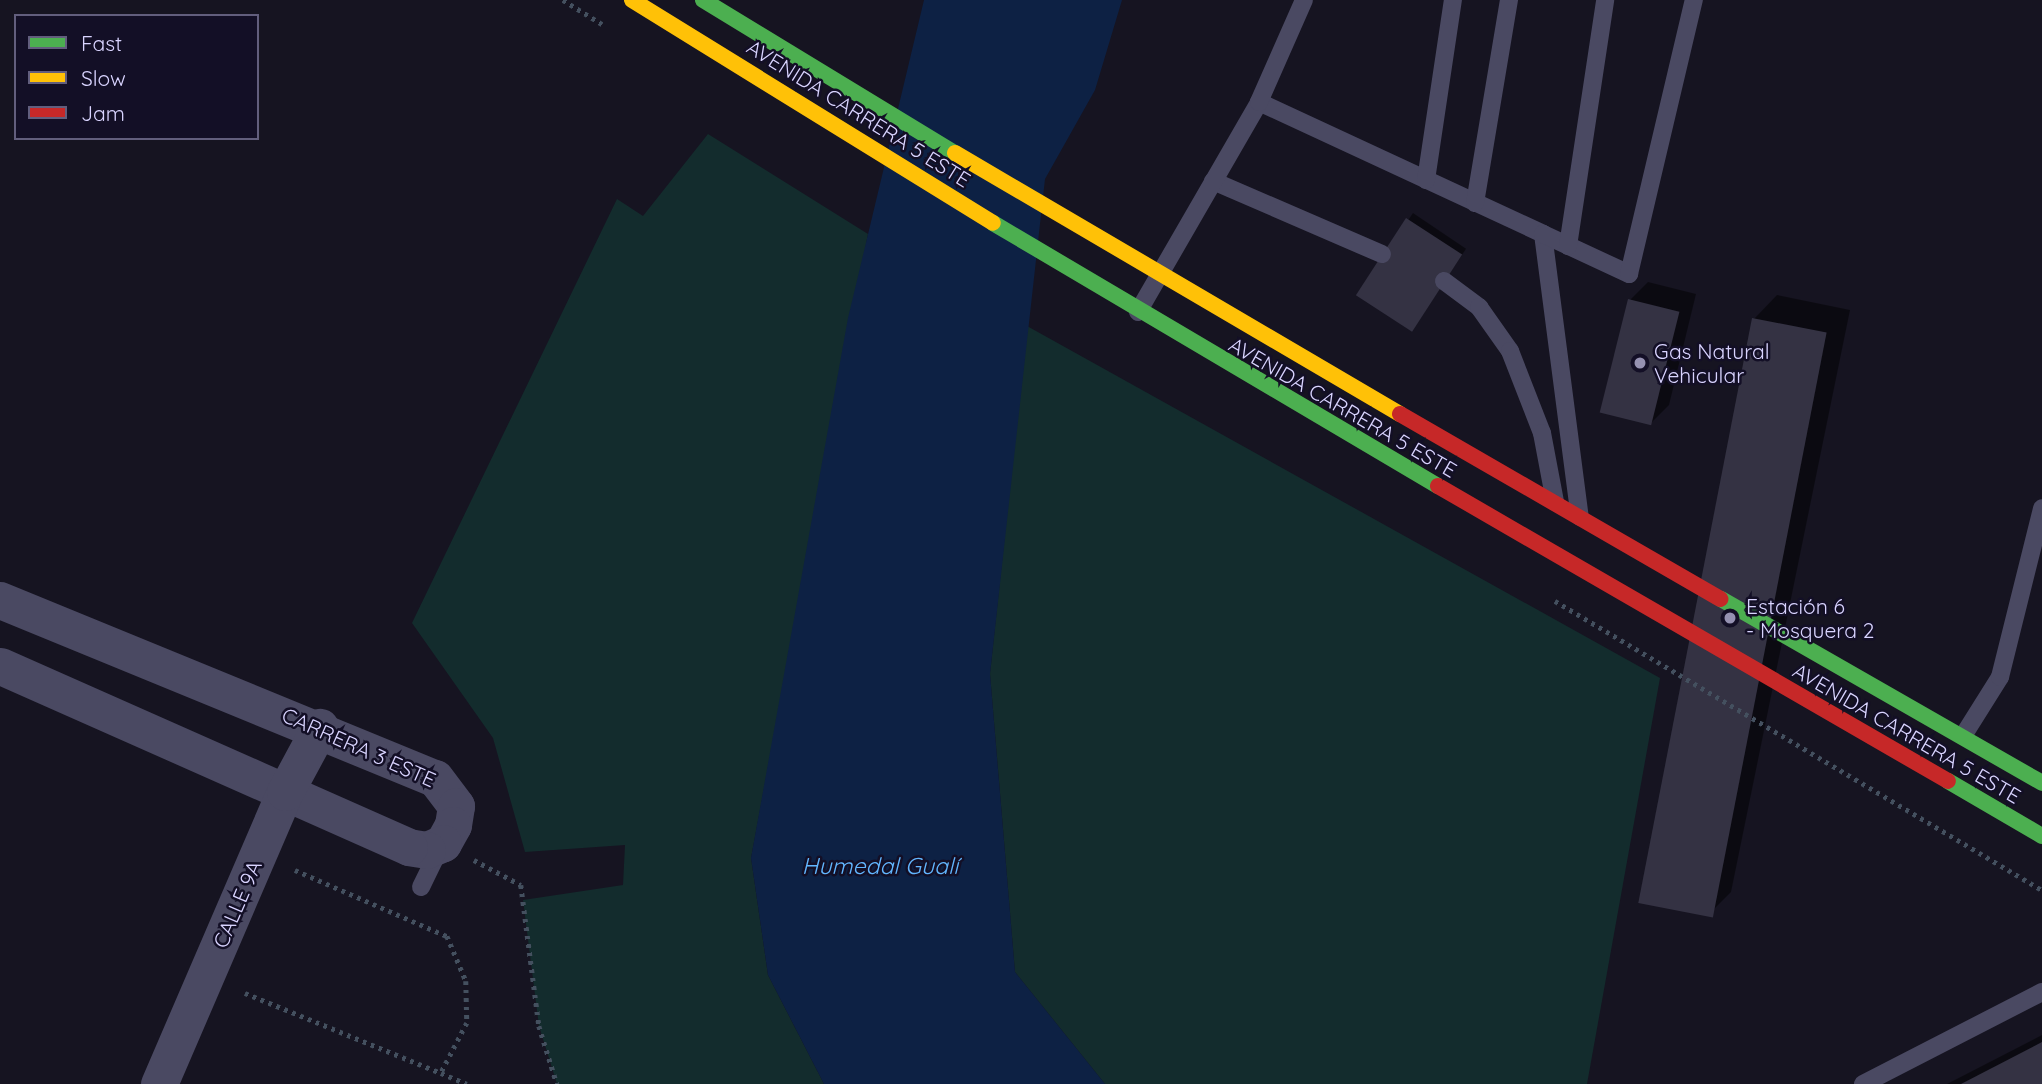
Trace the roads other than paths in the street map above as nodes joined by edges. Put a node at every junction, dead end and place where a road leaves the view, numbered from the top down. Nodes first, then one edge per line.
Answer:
1 (632, 0) edge
2 (703, 0) edge
3 (1304, 0) edge
4 (1453, 0) edge
5 (1509, 0) edge
6 (1605, 0) edge
7 (1694, 0) edge
8 (1259, 102) junction
9 (1426, 180) junction
10 (1213, 181) junction
11 (1475, 203) junction
12 (1543, 234) junction
13 (1568, 246) junction
14 (1382, 254) dead end
15 (1159, 275) junction
16 (1444, 281) dead end
17 (1138, 312) junction
18 (1555, 503) junction
19 (2042, 508) edge
20 (1580, 517) junction
21 (0, 600) edge
22 (0, 666) edge
23 (320, 727) junction
24 (1963, 736) junction
25 (2042, 783) edge
26 (285, 792) junction
27 (2042, 836) edge
28 (443, 843) junction
29 (421, 887) dead end
30 (2042, 992) edge
31 (159, 1084) edge
32 (1863, 1084) edge

1 - 17 main road, AVENIDA CARRERA 5 ESTE
2 - 15 main road, AVENIDA CARRERA 5 ESTE
3 - 8 lane
4 - 9 lane
5 - 11 lane
6 - 13 lane
7 - 13 lane
8 - 9 lane
8 - 10 lane
9 - 11 lane
10 - 14 lane
10 - 15 lane
11 - 12 lane
12 - 13 lane
12 - 20 lane
15 - 17 lane
15 - 18 main road, AVENIDA CARRERA 5 ESTE
16 - 18 lane
17 - 27 main road, AVENIDA CARRERA 5 ESTE
18 - 20 main road, AVENIDA CARRERA 5 ESTE
19 - 24 lane
20 - 24 main road, AVENIDA CARRERA 5 ESTE
21 - 23 street, CARRERA 3 ESTE
22 - 26 street
23 - 26 street, CALLE 9A
23 - 28 street, CARRERA 3 ESTE
24 - 25 main road, AVENIDA CARRERA 5 ESTE
26 - 28 street
26 - 31 street, CALLE 9A
28 - 29 lane
30 - 32 lane

